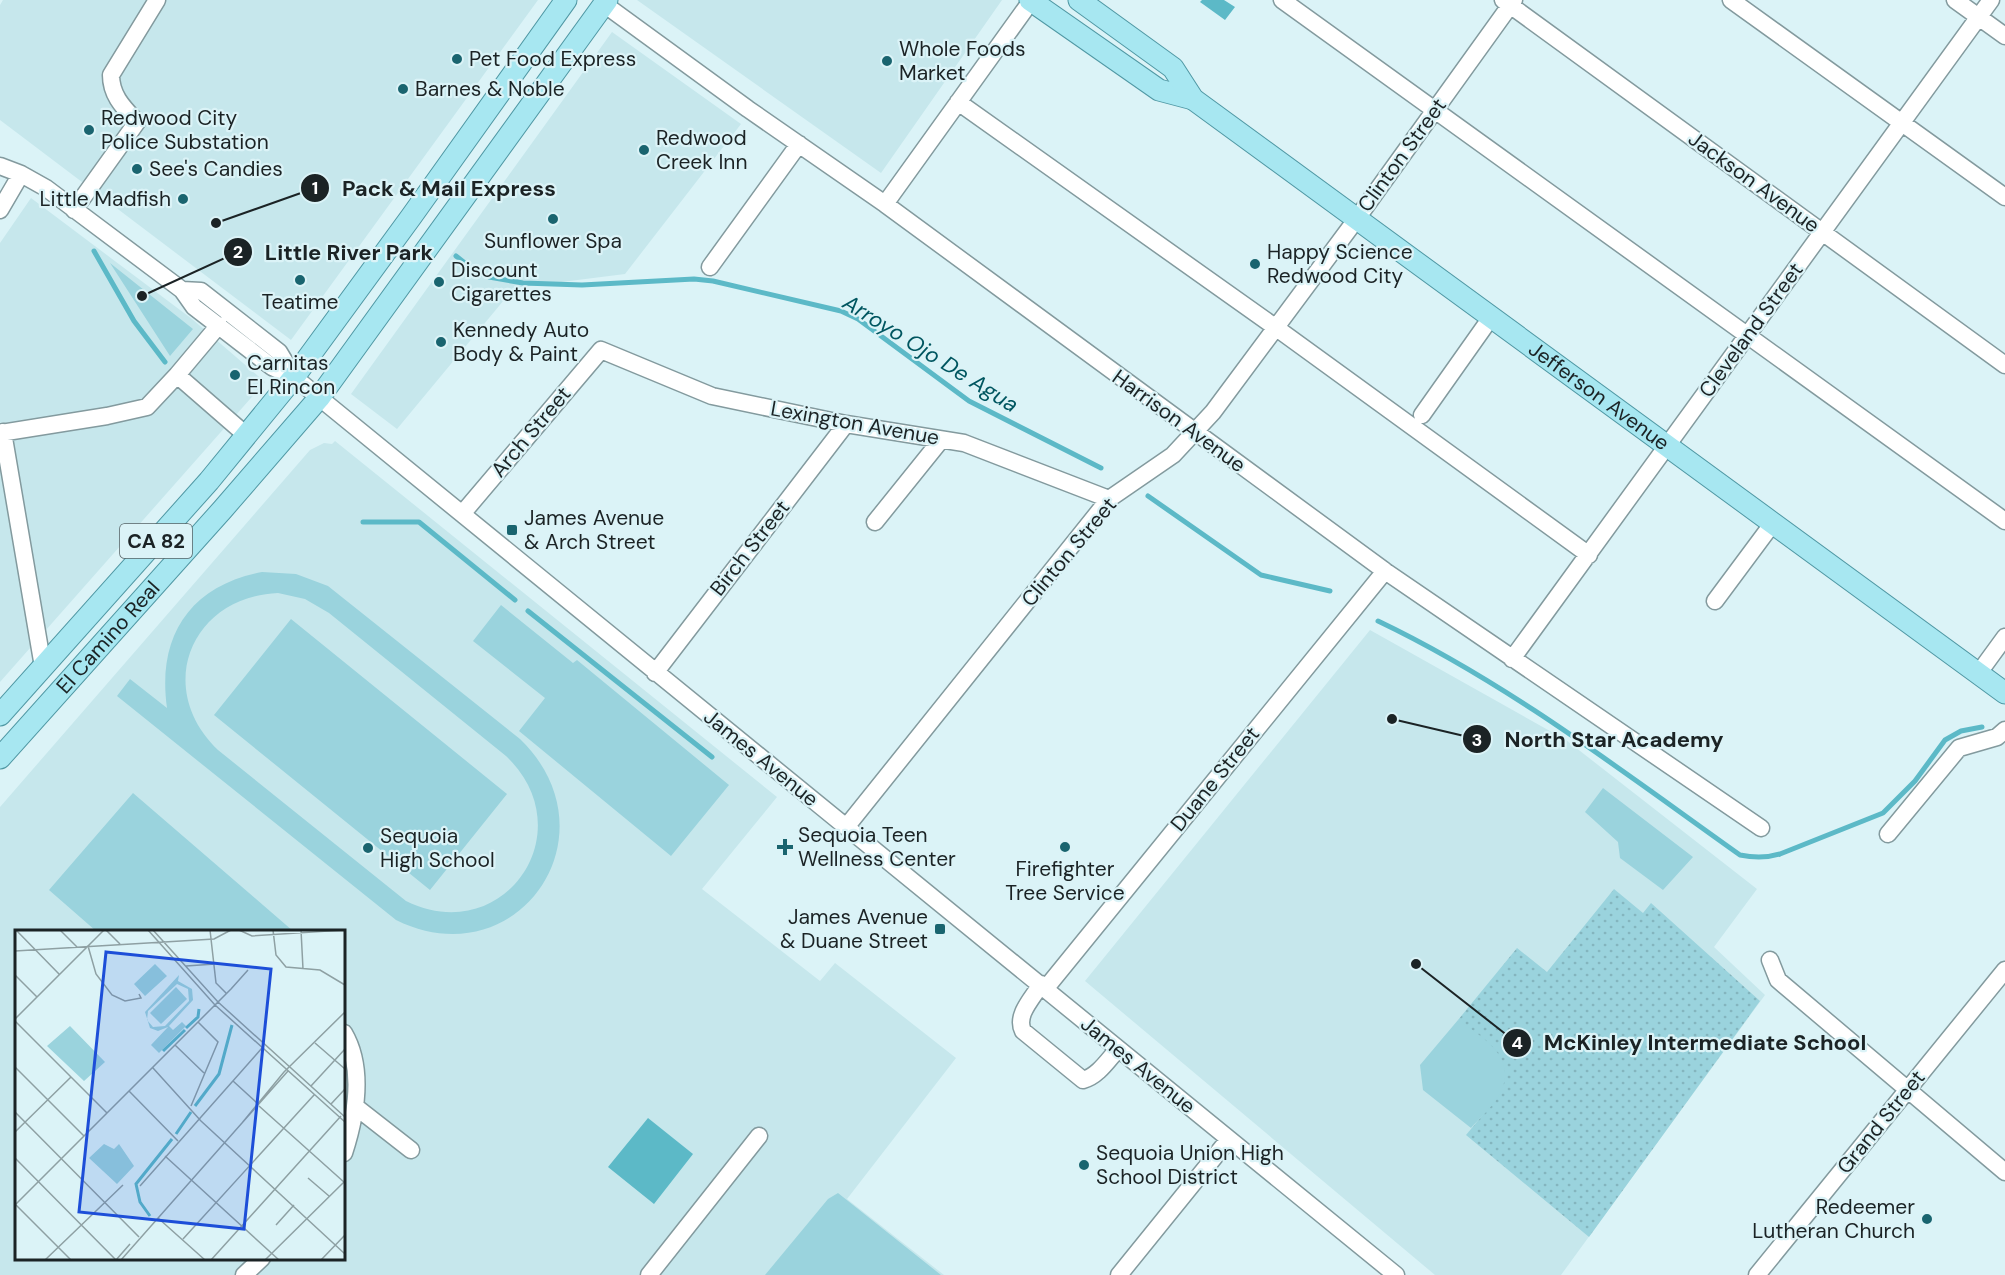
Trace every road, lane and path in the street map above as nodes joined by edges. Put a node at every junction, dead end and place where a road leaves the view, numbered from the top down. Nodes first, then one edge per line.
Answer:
1 (157, 0) edge
2 (566, 0) edge
3 (1032, 0) edge
4 (1062, 0) edge
5 (1282, 0) edge
6 (1731, 0) edge
7 (1955, 0) edge
8 (1991, 0) edge
9 (605, 2) edge
10 (1509, 2) edge
11 (1084, 3) edge
12 (1979, 17) junction
13 (2005, 36) edge
14 (1193, 99) junction
15 (958, 102) junction
16 (1434, 111) junction
17 (1902, 123) junction
18 (799, 144) junction
19 (0, 166) edge
20 (21, 174) junction
21 (2005, 197) edge
22 (885, 204) junction
23 (0, 210) edge
24 (74, 210) junction
25 (1358, 217) junction
26 (1823, 232) junction
27 (710, 267) dead end
28 (182, 290) junction
29 (1492, 316) junction
30 (219, 325) junction
31 (1275, 327) junction
32 (1748, 336) junction
33 (601, 350) joint
34 (2005, 365) edge
35 (177, 375) junction
36 (294, 377) junction
37 (319, 398) junction
38 (1422, 415) dead end
39 (846, 424) junction
40 (2, 433) edge
41 (1195, 433) junction
42 (246, 435) junction
43 (941, 440) junction
44 (1667, 444) junction
45 (1109, 499) junction
46 (462, 514) junction
47 (875, 522) dead end
48 (2005, 522) edge
49 (1773, 523) junction
50 (1589, 555) junction
51 (1385, 571) junction
52 (1715, 601) dead end
53 (2005, 637) edge
54 (1512, 659) junction
55 (44, 667) junction
56 (655, 673) junction
57 (1978, 674) junction
58 (2005, 693) edge
59 (0, 715) edge
60 (2005, 730) edge
61 (0, 758) edge
62 (847, 826) junction
63 (1761, 828) dead end
64 (1888, 834) dead end
65 (1770, 960) dead end
66 (2005, 970) edge
67 (1043, 986) junction
68 (345, 1035) edge
69 (1118, 1049) junction
70 (1907, 1090) junction
71 (356, 1107) junction
72 (759, 1136) dead end
73 (1229, 1139) junction
74 (345, 1149) edge
75 (411, 1150) dead end
76 (2005, 1172) edge
77 (260, 1260) edge
78 (243, 1275) edge
79 (649, 1275) edge
80 (1119, 1275) edge
81 (1396, 1275) edge
82 (1757, 1275) edge

1 - 24 street
2 - 36 main road, El Camino Real / CA 82
3 - 14 main road, Jefferson Avenue
3 - 15 street
4 - 11 main road
5 - 16 street
6 - 17 street
7 - 12 street
8 - 12 street, Cleveland Street
9 - 18 street, Harrison Avenue
9 - 37 main road, El Camino Real / CA 82
10 - 16 street, Clinton Street
10 - 26 street, Jackson Avenue
11 - 14 main road, Jefferson Avenue
12 - 13 street
12 - 17 street, Cleveland Street
14 - 25 main road, Jefferson Avenue
15 - 22 street
15 - 31 street
16 - 25 street, Clinton Street
16 - 32 street
17 - 21 street
17 - 26 street, Cleveland Street
18 - 22 street, Harrison Avenue
18 - 27 street
19 - 20 street, James Avenue
20 - 23 street
20 - 24 street, James Avenue
22 - 41 street, Harrison Avenue
24 - 28 street, James Avenue
25 - 29 main road, Jefferson Avenue
25 - 31 street, Clinton Street
26 - 32 street, Cleveland Street
26 - 34 street, Jackson Avenue
28 - 30 street, James Avenue
28 - 36 street, James Avenue
29 - 38 street
29 - 44 main road, Jefferson Avenue
30 - 35 street
30 - 36 street, James Avenue
31 - 41 street, Clinton Street
31 - 50 street
32 - 44 street, Cleveland Street
32 - 48 street
33 - 39 street, Lexington Avenue
33 - 46 street, Arch Street
35 - 40 street
35 - 42 street
36 - 37 street, James Avenue
36 - 42 main road, El Camino Real / CA 82
37 - 46 street, James Avenue
37 - 61 main road, El Camino Real / CA 82
39 - 43 street, Lexington Avenue
39 - 56 street, Birch Street
40 - 55 street
41 - 45 street, Clinton Street
41 - 51 street, Harrison Avenue
42 - 55 main road, El Camino Real / CA 82
43 - 45 street, Lexington Avenue
43 - 47 street
44 - 49 main road, Jefferson Avenue
44 - 50 street, Cleveland Street
45 - 62 street, Clinton Street
46 - 56 street, James Avenue
49 - 52 street
49 - 57 main road, Jefferson Avenue
50 - 54 street, Cleveland Street
51 - 54 street, Harrison Avenue
51 - 67 street, Duane Street
53 - 57 street
54 - 63 street, Harrison Avenue
55 - 59 main road, El Camino Real / CA 82
56 - 62 street, James Avenue
57 - 58 main road, Jefferson Avenue
60 - 64 street
62 - 67 street, James Avenue
65 - 70 street
66 - 70 street, Grand Street
67 - 69 street, James Avenue
67 - 69 street, Duane Street
68 - 71 street
69 - 73 street, James Avenue
70 - 76 street
70 - 82 street, Grand Street
71 - 74 street
71 - 75 street
72 - 79 street
73 - 80 street
73 - 81 street, James Avenue
77 - 78 street

